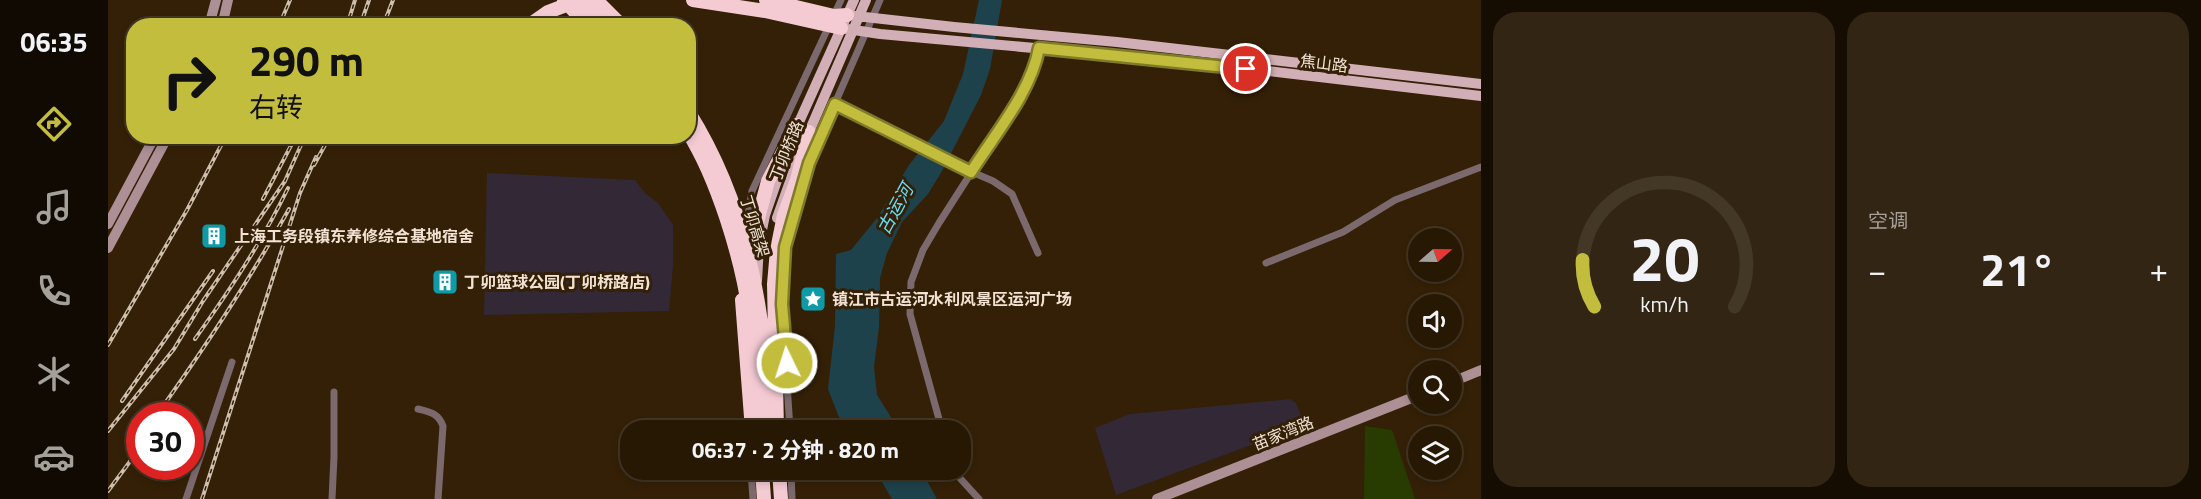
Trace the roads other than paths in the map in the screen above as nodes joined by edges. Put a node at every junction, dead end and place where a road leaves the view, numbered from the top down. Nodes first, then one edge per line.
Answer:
1 (216, 0) edge
2 (228, 0) edge
3 (564, 0) edge
4 (580, 0) edge
5 (596, 0) edge
6 (693, 0) edge
7 (766, 0) edge
8 (841, 0) edge
9 (854, 0) edge
10 (866, 0) edge
11 (880, 0) edge
12 (211, 18) edge
13 (224, 18) edge
14 (539, 18) edge
15 (581, 18) edge
16 (597, 18) edge
17 (614, 18) edge
18 (872, 18) junction
19 (844, 22) junction
20 (866, 33) junction
21 (1039, 48) junction
22 (1481, 84) edge
23 (1481, 96) edge
24 (835, 104) junction
25 (696, 125) edge
26 (803, 128) junction
27 (150, 144) edge
28 (164, 144) edge
29 (694, 144) edge
30 (1481, 167) edge
31 (971, 172) junction
32 (108, 224) edge
33 (108, 248) edge
34 (1038, 253) dead end
35 (1266, 263) dead end
36 (759, 357) junction
37 (232, 362) dead end
38 (1481, 370) edge
39 (1462, 378) edge
40 (334, 392) dead end
41 (1408, 399) edge
42 (418, 409) dead end
43 (749, 420) edge
44 (749, 420) edge
45 (759, 420) edge
46 (759, 420) edge
47 (767, 420) edge
48 (777, 420) edge
49 (778, 420) edge
50 (789, 420) edge
51 (939, 420) edge
52 (757, 480) edge
53 (771, 480) edge
54 (781, 480) edge
55 (791, 480) edge
56 (962, 480) edge
57 (186, 499) edge
58 (332, 499) edge
59 (438, 499) edge
60 (758, 499) edge
61 (772, 499) edge
62 (782, 499) edge
63 (792, 499) edge
64 (979, 499) edge
65 (1157, 499) edge

1 - 12 street
2 - 13 street
3 - 15 highway, bridge
4 - 14 highway
4 - 16 highway, bridge
5 - 17 highway
6 - 19 highway
7 - 19 highway
8 - 19 street
9 - 19 main road, 丁卯桥路
10 - 19 main road, 丁卯桥路
11 - 18 street
18 - 19 main road, 焦山路
18 - 20 street
18 - 22 main road, 焦山路
19 - 20 main road, 焦山路
19 - 26 main road, 丁卯桥路
19 - 43 street
20 - 21 main road, 焦山路
20 - 24 street
21 - 23 main road, 焦山路
21 - 31 street
24 - 31 street
24 - 50 street
25 - 36 highway, 丁卯高架, bridge
26 - 44 highway, bridge
26 - 45 main road, 丁卯桥路
26 - 48 main road, 丁卯桥路
26 - 49 highway, bridge
27 - 32 street
28 - 33 street
29 - 36 highway, 丁卯高架, bridge
30 - 35 street
31 - 34 street
31 - 51 street
36 - 46 highway, 丁卯高架, bridge
36 - 47 highway, 丁卯高架
37 - 57 street
38 - 39 street
40 - 58 street
41 - 65 street, 苗家湾路
42 - 59 street
52 - 60 highway
53 - 61 highway
54 - 62 highway
55 - 63 street
56 - 64 street

